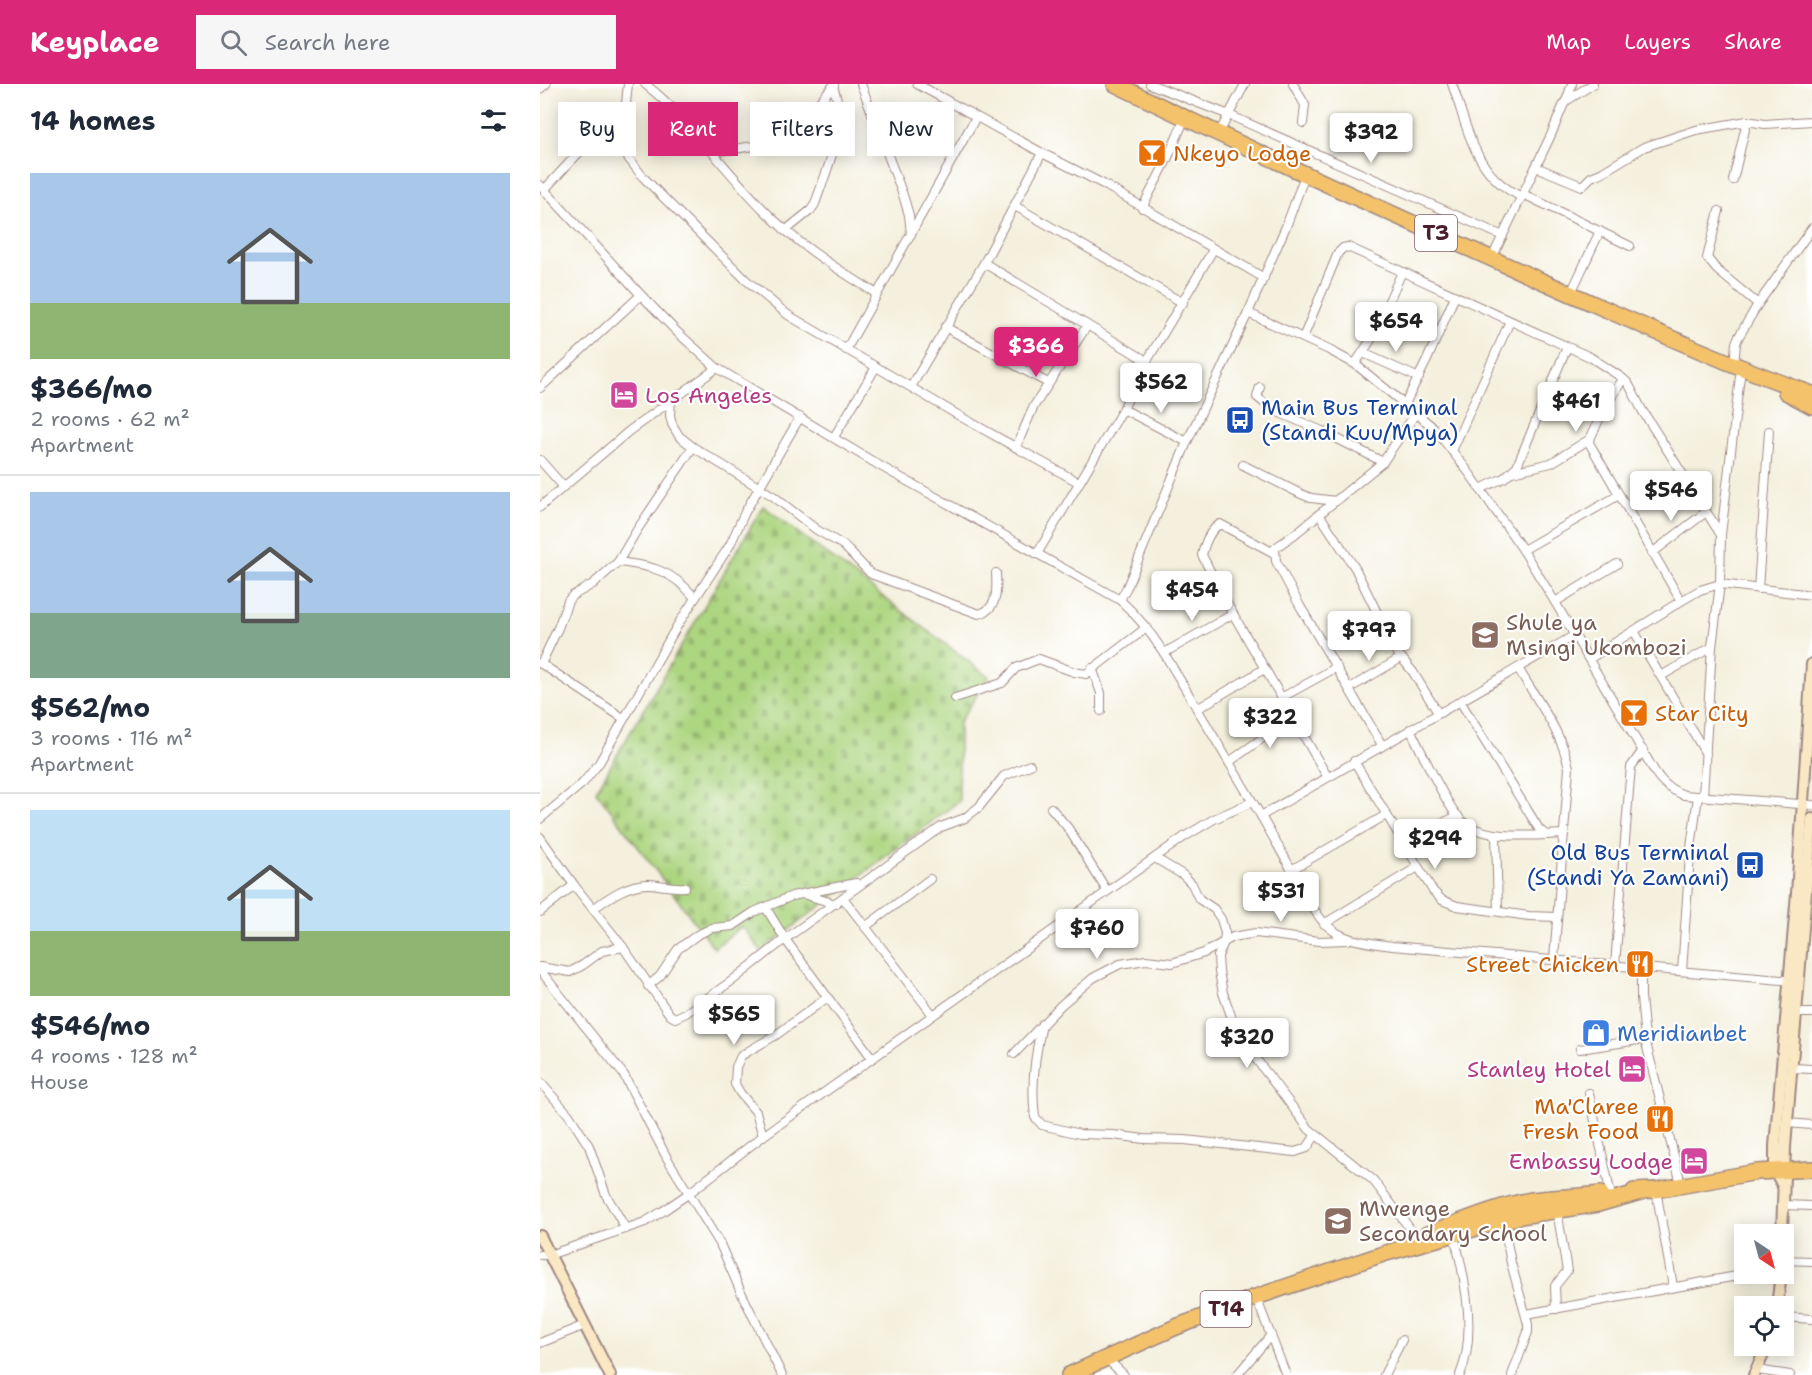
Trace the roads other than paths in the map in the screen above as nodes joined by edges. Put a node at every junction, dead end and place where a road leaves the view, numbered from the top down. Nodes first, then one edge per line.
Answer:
1 (546, 84) edge
2 (628, 84) edge
3 (645, 84) edge
4 (861, 84) edge
5 (917, 84) edge
6 (1115, 84) edge
7 (1150, 84) edge
8 (1245, 84) edge
9 (1293, 84) edge
10 (1452, 84) edge
11 (1572, 84) edge
12 (1593, 84) edge
13 (834, 85) edge
14 (540, 89) edge
15 (1566, 101) junction
16 (625, 102) edge
17 (666, 102) edge
18 (1229, 115) junction
19 (976, 117) junction
20 (1185, 118) junction
21 (1747, 121) junction
22 (1812, 121) edge
23 (1303, 123) dead end
24 (1218, 135) junction
25 (738, 148) edge
26 (1042, 153) junction
27 (575, 156) edge
28 (627, 156) edge
29 (716, 156) edge
30 (1536, 167) junction
31 (1305, 175) junction
32 (1733, 180) dead end
33 (542, 187) edge
34 (1523, 196) junction
35 (1015, 206) junction
36 (1142, 208) junction
37 (1719, 211) dead end
38 (1812, 228) edge
39 (785, 231) junction
40 (1600, 231) junction
41 (911, 234) junction
42 (1503, 236) junction
43 (1630, 246) dead end
44 (1213, 250) junction
45 (1492, 258) junction
46 (984, 263) junction
47 (1402, 272) junction
48 (1264, 278) junction
49 (1571, 293) junction
50 (877, 294) junction
51 (641, 295) junction
52 (1455, 296) junction
53 (1183, 303) junction
54 (1758, 304) junction
55 (1248, 313) junction
56 (1510, 321) junction
57 (1087, 326) junction
58 (945, 327) junction
59 (1303, 338) junction
60 (1567, 347) junction
61 (846, 350) junction
62 (1362, 353) junction
63 (1147, 362) junction
64 (1355, 364) junction
65 (876, 367) junction
66 (1738, 367) junction
67 (717, 368) junction
68 (1760, 376) junction
69 (1419, 378) junction
70 (1623, 379) junction
71 (1048, 383) junction
72 (911, 387) junction
73 (1260, 387) dead end
74 (540, 388) edge
75 (1812, 394) edge
76 (672, 399) junction
77 (1405, 404) junction
78 (1812, 406) edge
79 (1123, 409) junction
80 (1416, 413) junction
81 (800, 417) junction
82 (1769, 431) dead end
83 (834, 437) junction
84 (1588, 441) junction
85 (1187, 442) junction
86 (693, 447) junction
87 (1016, 447) junction
88 (1452, 451) junction
89 (540, 460) edge
90 (1383, 462) junction
91 (1243, 465) dead end
92 (1512, 472) junction
93 (1078, 482) junction
94 (564, 486) junction
95 (759, 488) junction
96 (1480, 489) junction
97 (1619, 495) junction
98 (1335, 501) junction
99 (540, 507) edge
100 (1706, 512) junction
101 (1319, 514) junction
102 (1721, 535) junction
103 (1522, 550) junction
104 (1652, 552) junction
105 (1274, 553) junction
106 (1038, 554) junction
107 (618, 562) junction
108 (1617, 564) dead end
109 (996, 573) dead end
110 (1720, 584) junction
111 (1758, 589) junction
112 (1812, 596) edge
113 (695, 598) junction
114 (1120, 600) junction
115 (1681, 601) junction
116 (1556, 602) junction
117 (1233, 614) junction
118 (1146, 628) junction
119 (1634, 631) junction
120 (1575, 635) junction
121 (1712, 646) junction
122 (1164, 653) junction
123 (1401, 658) junction
124 (1589, 659) junction
125 (540, 664) edge
126 (1812, 664) edge
127 (1337, 667) junction
128 (1092, 668) junction
129 (1518, 668) junction
130 (1264, 669) junction
131 (1661, 676) junction
132 (1350, 688) junction
133 (955, 698) dead end
134 (1281, 698) junction
135 (1460, 701) junction
136 (1197, 709) junction
137 (1288, 709) junction
138 (1101, 711) dead end
139 (1438, 713) junction
140 (623, 718) junction
141 (1410, 729) junction
142 (1382, 745) junction
143 (1643, 750) junction
144 (1706, 754) junction
145 (1354, 761) junction
146 (1229, 762) junction
147 (1030, 765) dead end
148 (1328, 776) junction
149 (1700, 796) junction
150 (1252, 802) junction
151 (1808, 804) edge
152 (1051, 808) dead end
153 (1386, 815) junction
154 (1261, 816) junction
155 (1458, 816) junction
156 (540, 819) edge
157 (1812, 819) edge
158 (1496, 834) junction
159 (1564, 834) junction
160 (1546, 835) junction
161 (1812, 836) edge
162 (540, 837) edge
163 (1401, 841) junction
164 (1155, 858) junction
165 (1418, 867) junction
166 (1291, 870) junction
167 (930, 879) dead end
168 (856, 883) dead end
169 (574, 885) junction
170 (685, 887) dead end
171 (1107, 891) junction
172 (1810, 893) edge
173 (802, 895) junction
174 (840, 901) junction
175 (766, 908) junction
176 (593, 909) junction
177 (1497, 911) junction
178 (540, 912) edge
179 (1557, 917) junction
180 (1324, 924) junction
181 (865, 927) junction
182 (785, 939) junction
183 (1348, 940) junction
184 (1224, 942) junction
185 (623, 947) junction
186 (1807, 954) edge
187 (1554, 959) junction
188 (1616, 964) junction
189 (1641, 967) junction
190 (540, 969) edge
191 (1682, 971) junction
192 (1794, 981) junction
193 (648, 986) junction
194 (828, 997) junction
195 (1796, 1012) junction
196 (1812, 1013) edge
197 (933, 1015) junction
198 (1042, 1024) junction
199 (1645, 1040) junction
200 (1580, 1049) dead end
201 (1014, 1054) dead end
202 (872, 1058) junction
203 (1792, 1068) junction
204 (1812, 1069) edge
205 (540, 1082) edge
206 (1589, 1093) dead end
207 (1787, 1123) junction
208 (1812, 1125) edge
209 (763, 1136) junction
210 (1315, 1136) junction
211 (1812, 1169) edge
212 (1781, 1176) junction
213 (1681, 1184) junction
214 (1650, 1190) junction
215 (688, 1194) junction
216 (1611, 1197) junction
217 (1783, 1205) junction
218 (1812, 1206) edge
219 (1557, 1210) junction
220 (1503, 1221) junction
221 (1782, 1224) edge
222 (626, 1229) junction
223 (540, 1236) edge
224 (1454, 1236) junction
225 (1417, 1238) junction
226 (1386, 1253) junction
227 (544, 1255) edge
228 (1794, 1261) edge
229 (1812, 1262) edge
230 (1734, 1276) edge
231 (1673, 1286) junction
232 (1256, 1298) junction
233 (1556, 1309) junction
234 (1526, 1314) junction
235 (1794, 1318) edge
236 (1812, 1319) edge
237 (585, 1325) junction
238 (1271, 1335) junction
239 (1402, 1340) dead end
240 (540, 1342) edge
241 (1762, 1356) edge
242 (1106, 1358) junction
243 (1755, 1372) edge
244 (610, 1375) edge
245 (782, 1375) edge
246 (1069, 1375) edge
247 (1124, 1375) edge
248 (1237, 1375) edge
249 (1286, 1375) edge
250 (1384, 1375) edge
251 (1460, 1375) edge
252 (1512, 1375) edge
253 (1790, 1375) edge

1 - 14 street
2 - 16 street
3 - 17 street
4 - 41 street
5 - 19 street
6 - 20 highway, T3
7 - 18 street
8 - 18 street
9 - 23 street
10 - 34 street
11 - 15 street
12 - 15 street
13 - 25 street
13 - 39 street
15 - 30 street
18 - 24 street
18 - 42 street
19 - 26 street
19 - 41 street
20 - 24 highway, T3
20 - 36 street
21 - 22 street
21 - 30 street
21 - 32 street
24 - 31 highway, T3
26 - 35 street
26 - 36 street
27 - 33 street
28 - 61 street
29 - 39 street
30 - 34 street
31 - 45 highway, T3
31 - 48 street
33 - 51 street
34 - 40 street
34 - 42 street
35 - 46 street
35 - 53 street
36 - 44 street
37 - 54 street
38 - 54 street
39 - 50 street
40 - 43 street
40 - 49 street
41 - 50 street
42 - 45 street
44 - 48 street
44 - 53 street
45 - 49 highway, T3
46 - 57 street
46 - 58 street
47 - 52 street
47 - 59 street
47 - 62 street
48 - 55 street
49 - 66 highway, T3
50 - 61 street
51 - 67 street
51 - 74 street
52 - 56 street
52 - 69 street
53 - 63 street
54 - 66 street
55 - 59 street
55 - 85 street
56 - 60 street
56 - 88 street
57 - 63 street
57 - 71 street
58 - 71 street
58 - 72 street
59 - 64 street
60 - 70 street
60 - 92 street
61 - 65 street
62 - 64 street
62 - 69 street
63 - 79 street
64 - 77 street
65 - 72 street
65 - 83 street
66 - 68 highway, T3
66 - 102 street
67 - 76 street
67 - 81 street
68 - 75 highway, T3
68 - 78 highway, T3
69 - 77 street
70 - 84 street
70 - 100 street
71 - 87 street
72 - 87 street
73 - 90 street
76 - 86 street
76 - 94 street
77 - 80 street
79 - 85 street
79 - 93 street
80 - 88 street
80 - 90 street
81 - 83 street
81 - 95 street
82 - 111 street
83 - 106 street
84 - 92 street
84 - 97 street
85 - 114 street
86 - 95 street
86 - 107 street
87 - 93 street
88 - 96 street
89 - 94 street
90 - 98 street
91 - 98 street
92 - 96 street
93 - 106 street
94 - 99 street
95 - 109 street
95 - 113 street
96 - 103 street
97 - 103 street
97 - 104 street
98 - 101 street
100 - 102 street
100 - 104 street
101 - 105 street
101 - 123 street
102 - 110 street
103 - 116 street
104 - 115 street
105 - 117 street
105 - 127 street
106 - 114 street
107 - 113 street
107 - 125 street
108 - 116 street
110 - 111 street
110 - 115 street
110 - 121 street
111 - 112 street
113 - 140 street
114 - 118 street
115 - 119 street
116 - 120 street
117 - 122 street
117 - 130 street
118 - 122 street
118 - 128 street
119 - 124 street
119 - 131 street
120 - 124 street
120 - 129 street
121 - 131 street
121 - 144 street
122 - 136 street
123 - 132 street
123 - 139 street
124 - 143 street
125 - 140 street
126 - 151 main road
127 - 132 street
127 - 134 street
128 - 133 street
128 - 138 street
129 - 135 street
129 - 159 street
130 - 134 street
130 - 136 street
131 - 144 street
132 - 142 street
134 - 137 street
135 - 139 street
135 - 160 street
136 - 146 street
137 - 146 street
137 - 148 street
139 - 141 street
140 - 156 street
141 - 142 street
141 - 155 street
142 - 145 street
143 - 149 street
143 - 188 street
144 - 149 street
145 - 148 street
145 - 153 street
146 - 150 street
147 - 174 street
148 - 154 street
149 - 151 street
149 - 191 street
150 - 154 street
150 - 164 street
151 - 192 main road
152 - 171 street
153 - 163 street
153 - 166 street
154 - 166 street
155 - 158 street
155 - 163 street
157 - 161 main road
158 - 160 street
158 - 177 street
159 - 160 street
159 - 179 street
161 - 172 main road
162 - 169 street
163 - 165 street
164 - 171 street
164 - 184 street
165 - 177 street
165 - 180 street
166 - 180 street
167 - 181 street
168 - 173 street
169 - 176 street
169 - 178 street
170 - 176 street
171 - 197 street
172 - 186 main road
173 - 174 street
173 - 175 street
174 - 181 street
174 - 182 street
175 - 182 street
175 - 193 street
176 - 185 street
177 - 179 street
179 - 187 street
180 - 183 street
181 - 197 street
182 - 193 street
182 - 194 street
183 - 184 street
183 - 187 street
184 - 198 street
184 - 210 street
185 - 190 street
185 - 193 street
186 - 192 main road
187 - 188 street
188 - 189 street
189 - 191 street
189 - 199 street
190 - 215 street
191 - 192 street
192 - 195 main road
192 - 212 main road
194 - 202 street
194 - 209 street
195 - 196 street
195 - 203 main road
197 - 202 street
198 - 201 street
198 - 210 street
199 - 200 street
199 - 213 street
202 - 209 street
203 - 204 street
203 - 207 main road
205 - 222 street
206 - 216 street
207 - 208 street
207 - 212 main road
209 - 215 street
210 - 225 street
211 - 212 highway, T14
212 - 213 highway, T14
212 - 217 main road
213 - 214 highway, T14
214 - 216 highway, T14
214 - 231 street
215 - 222 street
215 - 245 street
216 - 219 highway, T14
216 - 225 highway, T14
217 - 218 street
217 - 221 main road
219 - 220 highway, T14
219 - 233 street
220 - 224 highway, T14
220 - 234 street
222 - 227 street
223 - 227 main road
224 - 226 highway, T14
224 - 251 street
225 - 226 highway, T14
226 - 232 highway, T14
227 - 237 main road
228 - 229 street
230 - 231 street
231 - 233 street
232 - 238 street
232 - 242 highway, T14
233 - 234 street
234 - 252 street
235 - 236 street
237 - 240 street
237 - 244 main road
238 - 248 street
238 - 249 street
239 - 250 street
241 - 243 main road
242 - 246 highway, T14
242 - 247 street
243 - 253 street

